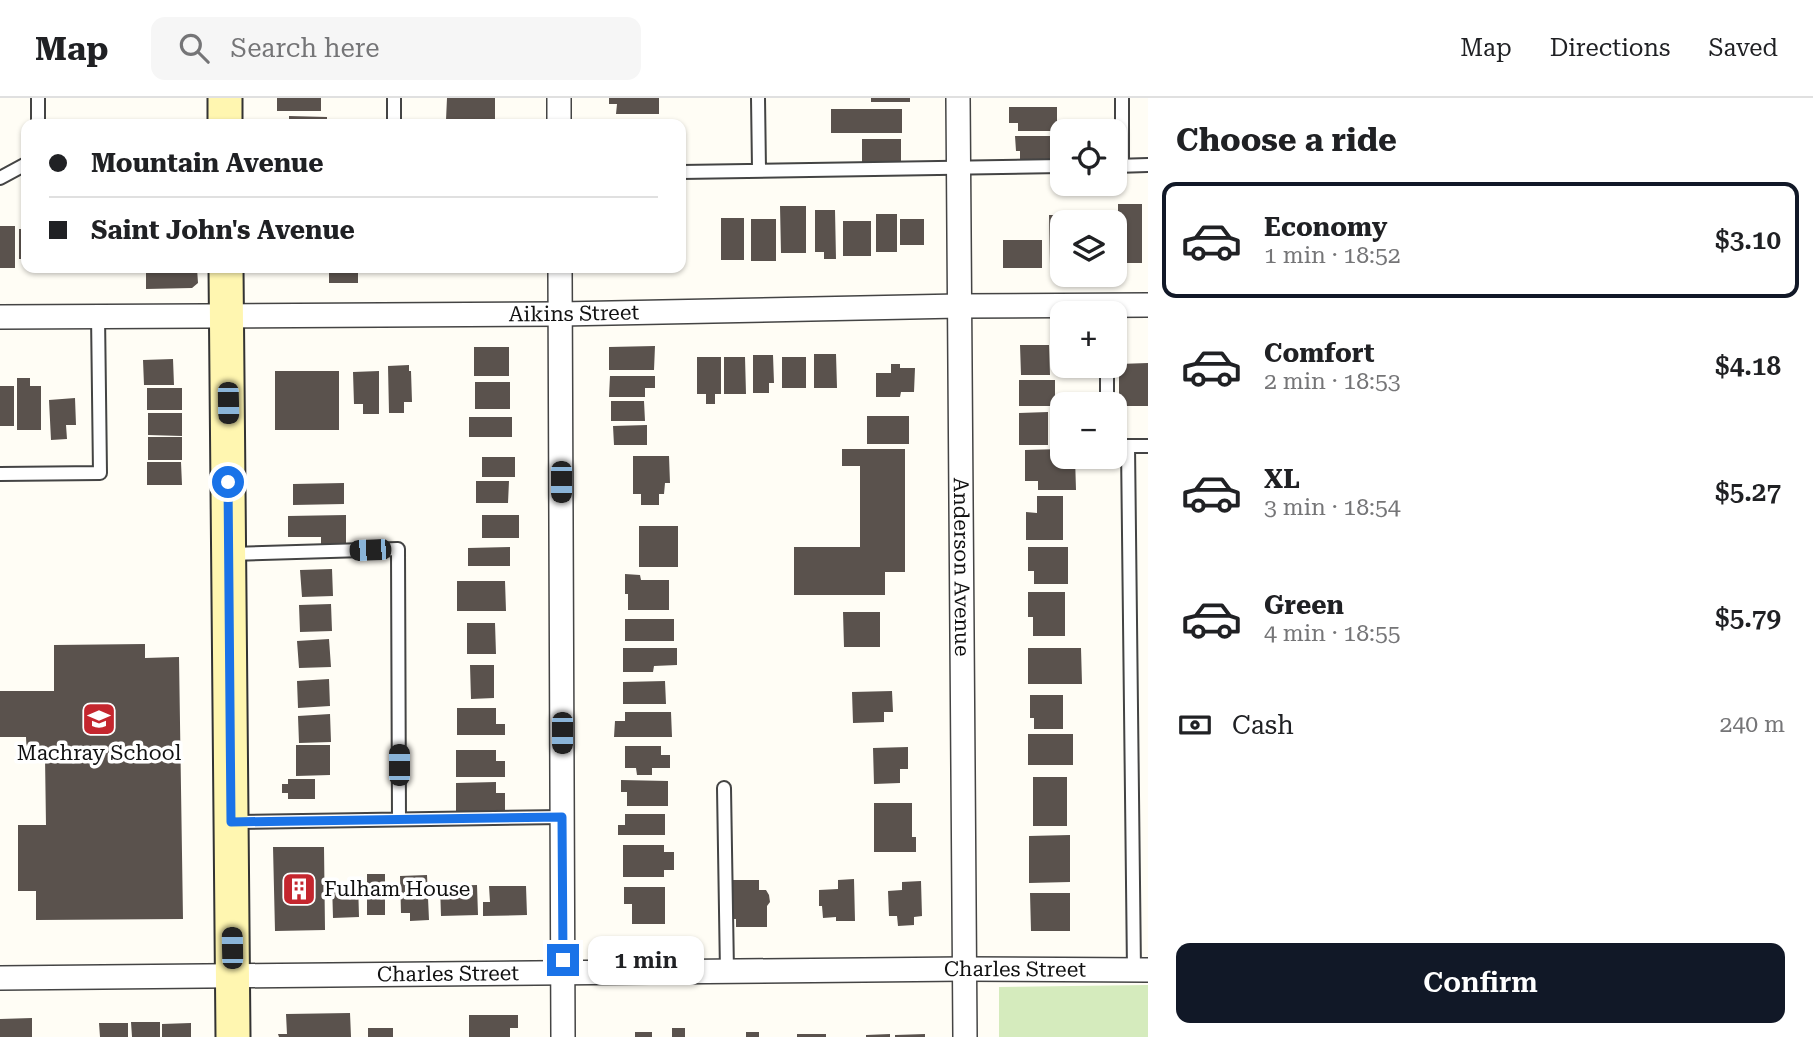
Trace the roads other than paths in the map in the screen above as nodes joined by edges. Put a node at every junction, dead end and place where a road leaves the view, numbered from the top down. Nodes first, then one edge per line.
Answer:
1 (38, 98) edge
2 (225, 98) edge
3 (394, 98) edge
4 (559, 98) edge
5 (758, 98) edge
6 (958, 98) edge
7 (1122, 98) edge
8 (38, 119) edge
9 (225, 119) edge
10 (394, 119) edge
11 (559, 119) edge
12 (1121, 119) edge
13 (1148, 165) edge
14 (1050, 166) edge
15 (1127, 166) edge
16 (21, 167) edge
17 (958, 168) junction
18 (759, 170) junction
19 (686, 172) edge
20 (0, 178) edge
21 (226, 273) edge
22 (560, 273) edge
23 (1148, 305) edge
24 (959, 306) junction
25 (1127, 307) edge
26 (1050, 308) edge
27 (561, 314) junction
28 (98, 315) junction
29 (227, 316) junction
30 (0, 317) edge
31 (1127, 446) edge
32 (1148, 446) edge
33 (1122, 469) edge
34 (0, 474) edge
35 (229, 554) junction
36 (724, 788) dead end
37 (562, 817) junction
38 (400, 819) junction
39 (231, 822) junction
40 (965, 969) junction
41 (1141, 970) edge
42 (727, 972) junction
43 (563, 974) junction
44 (233, 976) junction
45 (0, 978) edge
46 (233, 1037) edge
47 (563, 1037) edge
48 (965, 1037) edge

1 - 8 lane
2 - 9 main road
3 - 10 lane
4 - 11 street
5 - 18 lane
6 - 17 street, Anderson Avenue
7 - 12 lane
13 - 15 lane
14 - 17 lane
16 - 20 lane
17 - 18 lane
17 - 24 street, Anderson Avenue
18 - 19 lane
21 - 29 main road
22 - 27 street
23 - 25 street, Aikins Street
24 - 26 street, Aikins Street
24 - 27 street, Aikins Street
24 - 40 street, Anderson Avenue
27 - 29 street, Aikins Street
27 - 37 street
28 - 29 street, Aikins Street
28 - 30 street, Aikins Street
28 - 34 lane
29 - 35 main road
31 - 32 lane
33 - 41 lane
35 - 38 lane
35 - 39 main road
36 - 42 lane
37 - 38 lane
37 - 43 street
38 - 39 lane
39 - 44 main road
40 - 41 street, Charles Street
40 - 42 street, Charles Street
40 - 48 street, Anderson Avenue
42 - 43 street, Charles Street
43 - 44 street, Charles Street
43 - 47 street
44 - 45 street, Charles Street
44 - 46 main road

